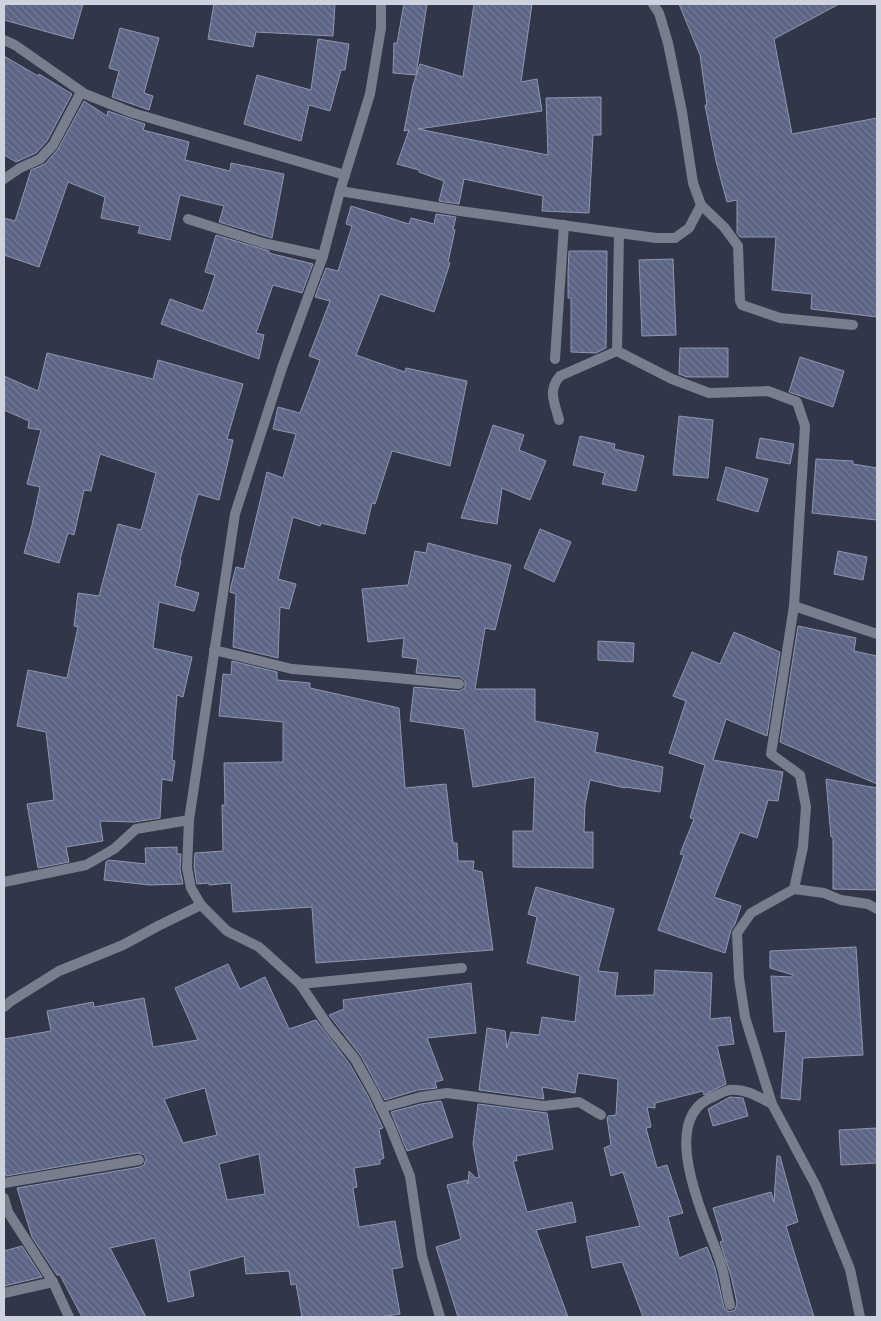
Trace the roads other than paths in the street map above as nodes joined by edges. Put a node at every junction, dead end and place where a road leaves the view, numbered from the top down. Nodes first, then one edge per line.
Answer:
1 (381, 4) edge
2 (653, 4) edge
3 (4, 40) edge
4 (82, 92) junction
5 (345, 174) junction
6 (4, 179) edge
7 (340, 191) junction
8 (701, 205) junction
9 (188, 219) dead end
10 (564, 225) junction
11 (619, 232) junction
12 (323, 256) junction
13 (852, 325) dead end
14 (617, 352) junction
15 (555, 359) dead end
16 (558, 420) dead end
17 (794, 606) junction
18 (877, 634) edge
19 (214, 650) junction
20 (459, 684) dead end
21 (189, 820) junction
22 (4, 882) edge
23 (794, 889) junction
24 (201, 905) junction
25 (877, 909) edge
26 (462, 968) dead end
27 (300, 984) junction
28 (4, 1007) edge
29 (772, 1104) junction
30 (381, 1108) junction
31 (601, 1114) dead end
32 (140, 1160) dead end
33 (4, 1183) edge
34 (4, 1198) edge
35 (53, 1282) junction
36 (4, 1294) edge
37 (730, 1305) dead end
38 (69, 1317) edge
39 (440, 1317) edge
40 (860, 1317) edge

1 - 5 street
2 - 8 street
3 - 4 street
4 - 5 street
4 - 6 street
5 - 7 street
7 - 10 street
7 - 12 street
8 - 11 street
8 - 13 street
9 - 12 street
10 - 11 street
10 - 15 street
11 - 14 street
12 - 19 street
14 - 16 street
14 - 17 street
17 - 18 street
17 - 23 street
19 - 20 street
19 - 21 street
21 - 22 street
21 - 24 street
23 - 25 street
23 - 29 street
24 - 27 street
24 - 28 street
26 - 27 street
27 - 30 street
29 - 37 street
29 - 40 street
30 - 31 street
30 - 39 street
32 - 33 street
34 - 35 street
35 - 36 street
35 - 38 street

